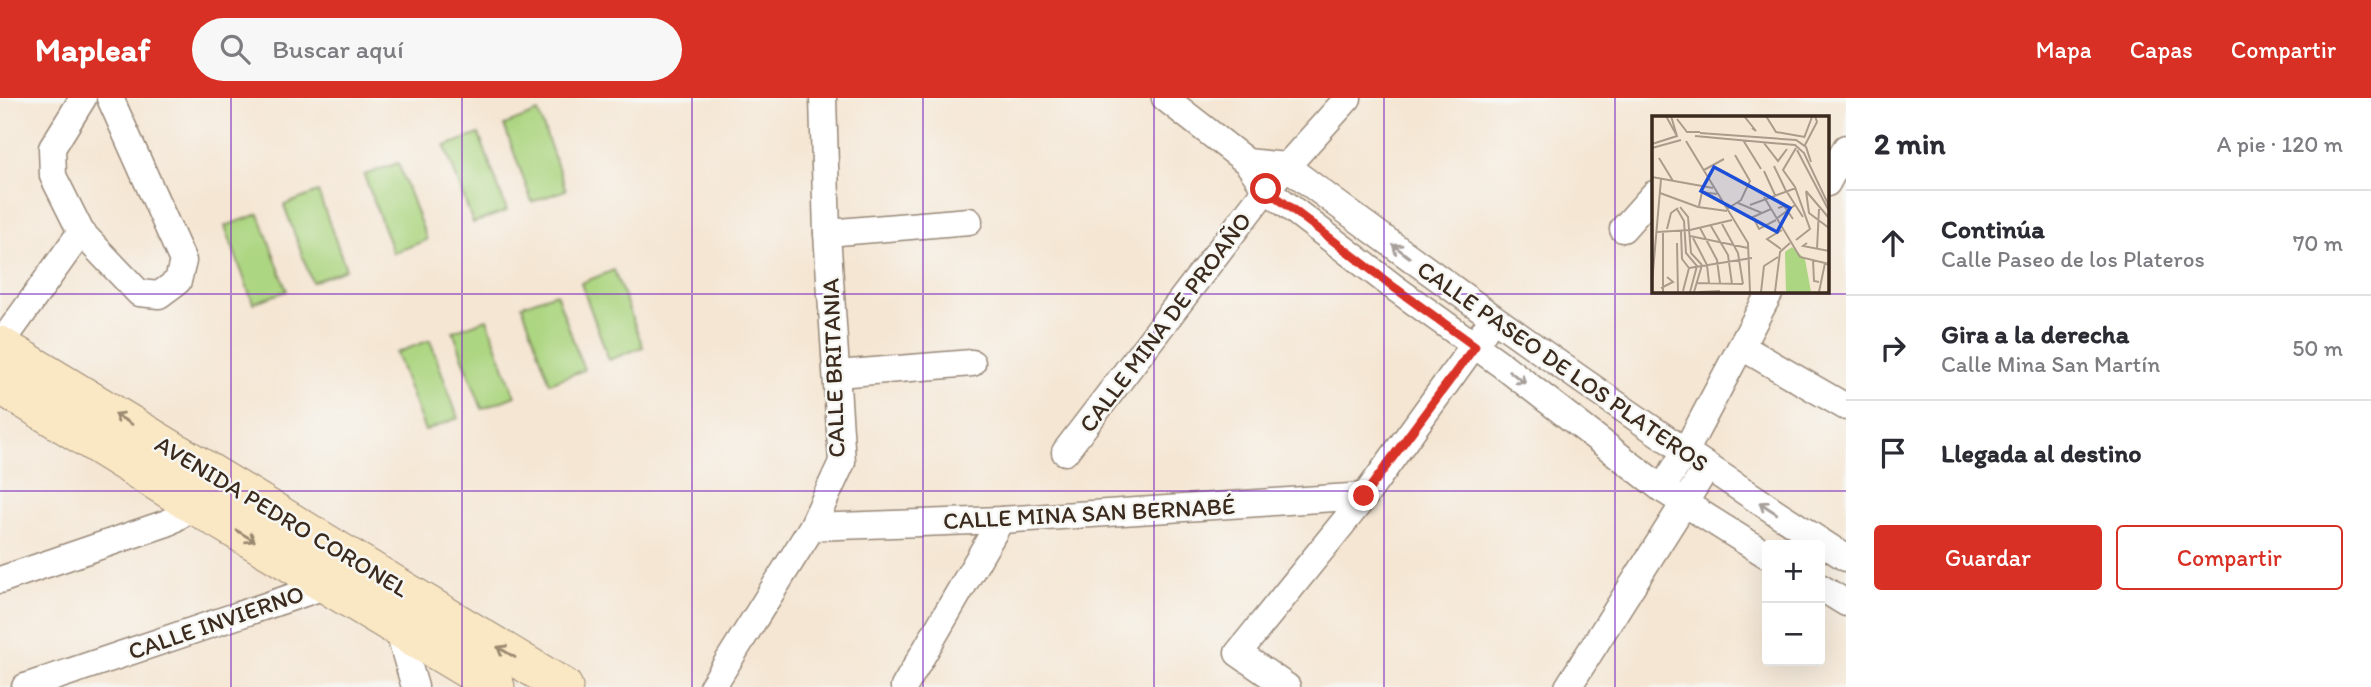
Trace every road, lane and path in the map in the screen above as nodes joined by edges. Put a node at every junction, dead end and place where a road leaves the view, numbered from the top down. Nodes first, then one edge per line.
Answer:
1 (83, 98) edge
2 (110, 98) edge
3 (823, 98) edge
4 (1165, 98) edge
5 (1348, 98) edge
6 (1846, 148) edge
7 (1247, 162) junction
8 (1286, 166) junction
9 (1828, 181) edge
10 (1828, 184) edge
11 (1266, 189) junction
12 (1846, 194) edge
13 (1652, 196) edge
14 (969, 222) dead end
15 (1623, 229) dead end
16 (81, 232) junction
17 (827, 233) junction
18 (1770, 292) edge
19 (1493, 318) junction
20 (0, 345) edge
21 (1475, 346) junction
22 (1742, 347) junction
23 (972, 363) dead end
24 (837, 373) junction
25 (0, 385) edge
26 (1846, 407) edge
27 (1065, 452) dead end
28 (1685, 452) junction
29 (1707, 467) junction
30 (1662, 489) junction
31 (1364, 496) junction
32 (1684, 504) junction
33 (195, 506) junction
34 (1001, 520) junction
35 (812, 527) junction
36 (1762, 552) edge
37 (1846, 558) edge
38 (0, 580) edge
39 (328, 585) junction
40 (401, 588) junction
41 (1825, 590) edge
42 (1846, 603) edge
43 (398, 629) junction
44 (25, 687) edge
45 (415, 687) edge
46 (496, 687) edge
47 (564, 687) edge
48 (712, 687) edge
49 (904, 687) edge
50 (1287, 687) edge
51 (1568, 687) edge

1 - 16 street
2 - 16 street
3 - 17 street, CALLE BRITANIA
4 - 7 street, CALLE PASEO DE LOS PLATEROS
5 - 8 street, CALLE MINA DE PROAÑO
6 - 9 street
7 - 8 street
7 - 11 street, CALLE PASEO DE LOS PLATEROS
8 - 11 street, CALLE MINA DE PROAÑO
19 -> 8 street, CALLE PASEO DE LOS PLATEROS
10 - 12 street
11 - 21 street, CALLE PASEO DE LOS PLATEROS
11 - 27 street, CALLE MINA DE PROAÑO
13 - 15 street
14 - 17 street
16 - 20 street
17 - 24 street, CALLE BRITANIA
18 - 22 street
19 - 21 street
19 - 28 street, CALLE PASEO DE LOS PLATEROS
40 -> 20 main road, AVENIDA PEDRO CORONEL
21 -> 30 street, CALLE PASEO DE LOS PLATEROS
21 - 31 street
22 - 26 street
22 - 28 street
23 - 24 street
24 - 35 street, CALLE BRITANIA
25 - 33 main road, AVENIDA PEDRO CORONEL
28 - 29 street, CALLE PASEO DE LOS PLATEROS
28 - 30 street
29 - 32 street
37 -> 29 street, CALLE PASEO DE LOS PLATEROS
30 - 32 street, CALLE PASEO DE LOS PLATEROS
31 - 34 street, CALLE MINA SAN BERNABÉ
31 - 50 street
32 - 36 street, CALLE PASEO DE LOS PLATEROS
32 - 51 street
33 - 38 street
33 -> 39 main road, AVENIDA PEDRO CORONEL
34 - 35 street, CALLE MINA SAN BERNABÉ
34 - 49 street
35 - 48 street, CALLE BRITANIA
39 - 43 main road, AVENIDA PEDRO CORONEL
39 - 44 street, CALLE INVIERNO
40 - 43 street
47 -> 40 main road, AVENIDA PEDRO CORONEL
41 - 42 street
43 - 45 street
43 - 46 main road, AVENIDA PEDRO CORONEL

